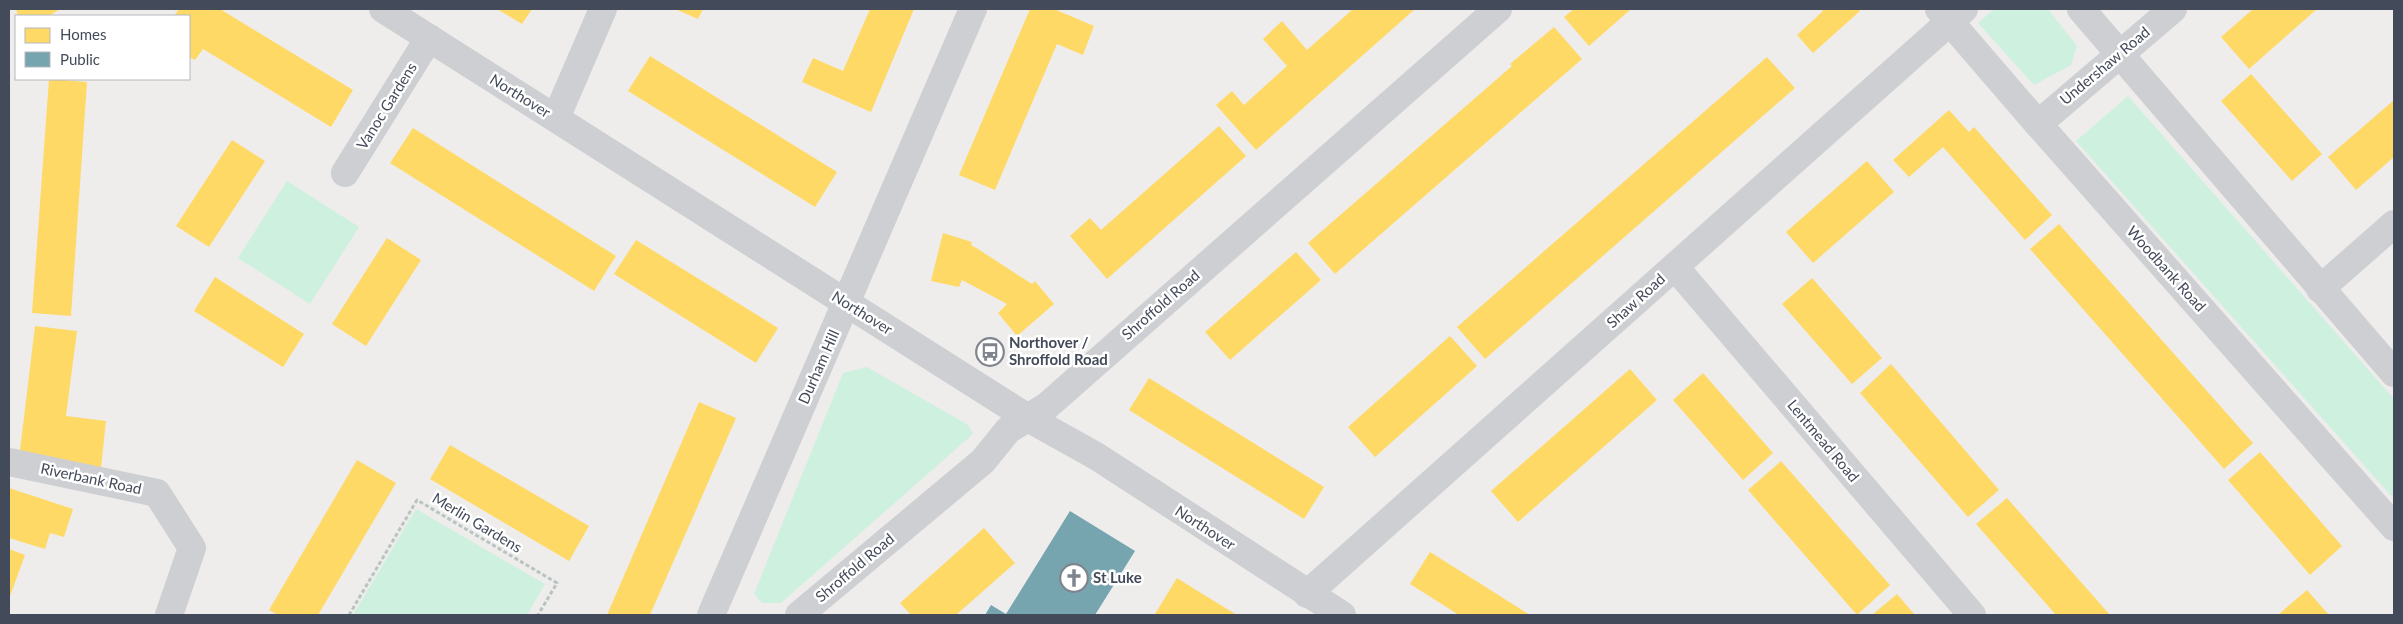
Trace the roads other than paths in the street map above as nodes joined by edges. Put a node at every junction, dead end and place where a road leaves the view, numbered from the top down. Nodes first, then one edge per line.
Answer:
1 (383, 9) edge
2 (603, 9) edge
3 (973, 9) edge
4 (1498, 9) edge
5 (2081, 9) edge
6 (2173, 9) edge
7 (1951, 13) edge
8 (429, 38) junction
9 (2120, 55) junction
10 (556, 118) junction
11 (2038, 124) junction
12 (345, 174) dead end
13 (2394, 224) edge
14 (1675, 267) junction
15 (2320, 289) junction
16 (847, 303) junction
17 (2394, 373) edge
18 (1028, 418) junction
19 (9, 462) edge
20 (2394, 527) edge
21 (1307, 594) junction
22 (169, 615) edge
23 (711, 615) edge
24 (799, 615) edge
25 (1342, 615) edge
26 (1972, 615) edge

1 - 8 street, Northover
2 - 10 street
3 - 16 street, Durham Hill
4 - 18 street, Shroffold Road
5 - 9 street
6 - 9 street, Undershaw Road
7 - 11 street, Woodbank Road
7 - 14 street, Shaw Road
8 - 10 street, Northover
8 - 12 street, Vanoc Gardens
9 - 11 street, Undershaw Road
9 - 15 street
10 - 16 street, Northover
11 - 20 street, Woodbank Road
13 - 15 street
14 - 21 street, Shaw Road
14 - 26 street, Lentmead Road
15 - 17 street
16 - 18 street, Northover
16 - 23 street, Durham Hill
18 - 21 street, Northover
18 - 24 street, Shroffold Road
19 - 22 street, Riverbank Road
21 - 25 street, Northover

